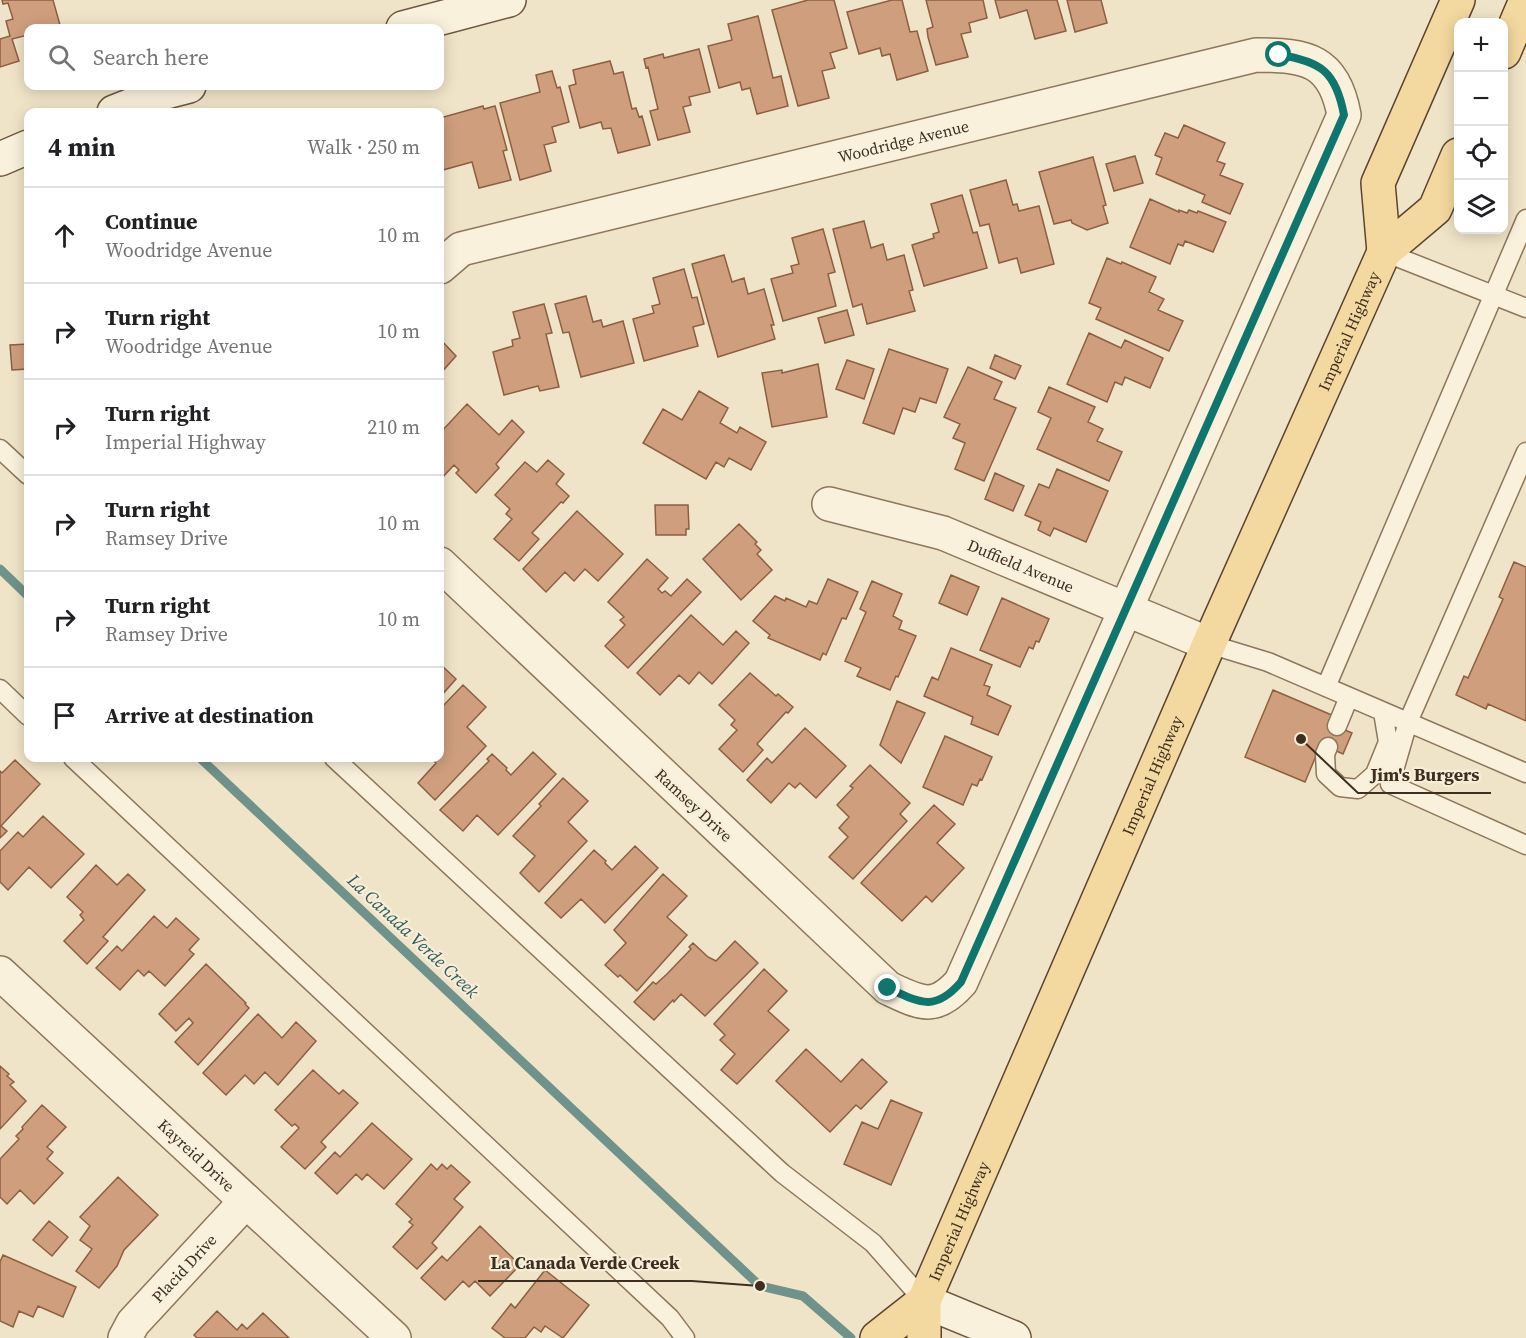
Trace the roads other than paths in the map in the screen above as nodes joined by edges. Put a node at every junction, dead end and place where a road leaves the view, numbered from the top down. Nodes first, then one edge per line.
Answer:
1 (509, 0) edge
2 (1458, 0) edge
3 (1526, 0) edge
4 (418, 24) edge
5 (1508, 41) edge
6 (174, 90) edge
7 (124, 108) edge
8 (24, 149) edge
9 (0, 159) edge
10 (1454, 164) edge
11 (1526, 219) edge
12 (1384, 252) junction
13 (444, 264) edge
14 (1492, 294) junction
15 (1526, 308) edge
16 (0, 448) edge
17 (1526, 452) edge
18 (24, 471) edge
19 (829, 504) dead end
20 (444, 568) edge
21 (1125, 609) junction
22 (1209, 644) junction
23 (1326, 687) junction
24 (0, 689) edge
25 (1349, 697) junction
26 (24, 712) edge
27 (1383, 712) junction
28 (1408, 722) junction
29 (1336, 726) dead end
30 (1328, 747) dead end
31 (77, 762) edge
32 (338, 762) edge
33 (1526, 773) edge
34 (1526, 845) edge
35 (0, 973) edge
36 (246, 1201) junction
37 (921, 1318) edge
38 (124, 1338) edge
39 (394, 1338) edge
40 (685, 1338) edge
41 (877, 1338) edge
42 (1014, 1338) edge

1 - 4 street
2 - 12 main road, Imperial Highway
3 - 5 main road
6 - 7 street
8 - 9 street
10 - 12 main road, Imperial Highway
11 - 14 lane
12 - 14 lane
12 - 22 main road, Imperial Highway
13 - 21 street, Woodridge Avenue
14 - 15 lane
14 - 23 lane
16 - 18 lane
17 - 28 lane
19 - 21 street, Duffield Avenue
20 - 21 street, Ramsey Drive
21 - 22 street, Duffield Avenue
22 - 23 lane
22 - 37 main road, Imperial Highway
23 - 25 lane
24 - 26 lane
25 - 27 lane
25 - 29 lane
27 - 28 lane
27 - 30 lane
28 - 33 lane
28 - 34 lane
31 - 40 lane
32 - 37 lane
35 - 36 street, Kayreid Drive
36 - 38 street, Placid Drive
36 - 39 street, Kayreid Drive
37 - 41 main road, Imperial Highway
37 - 42 street

